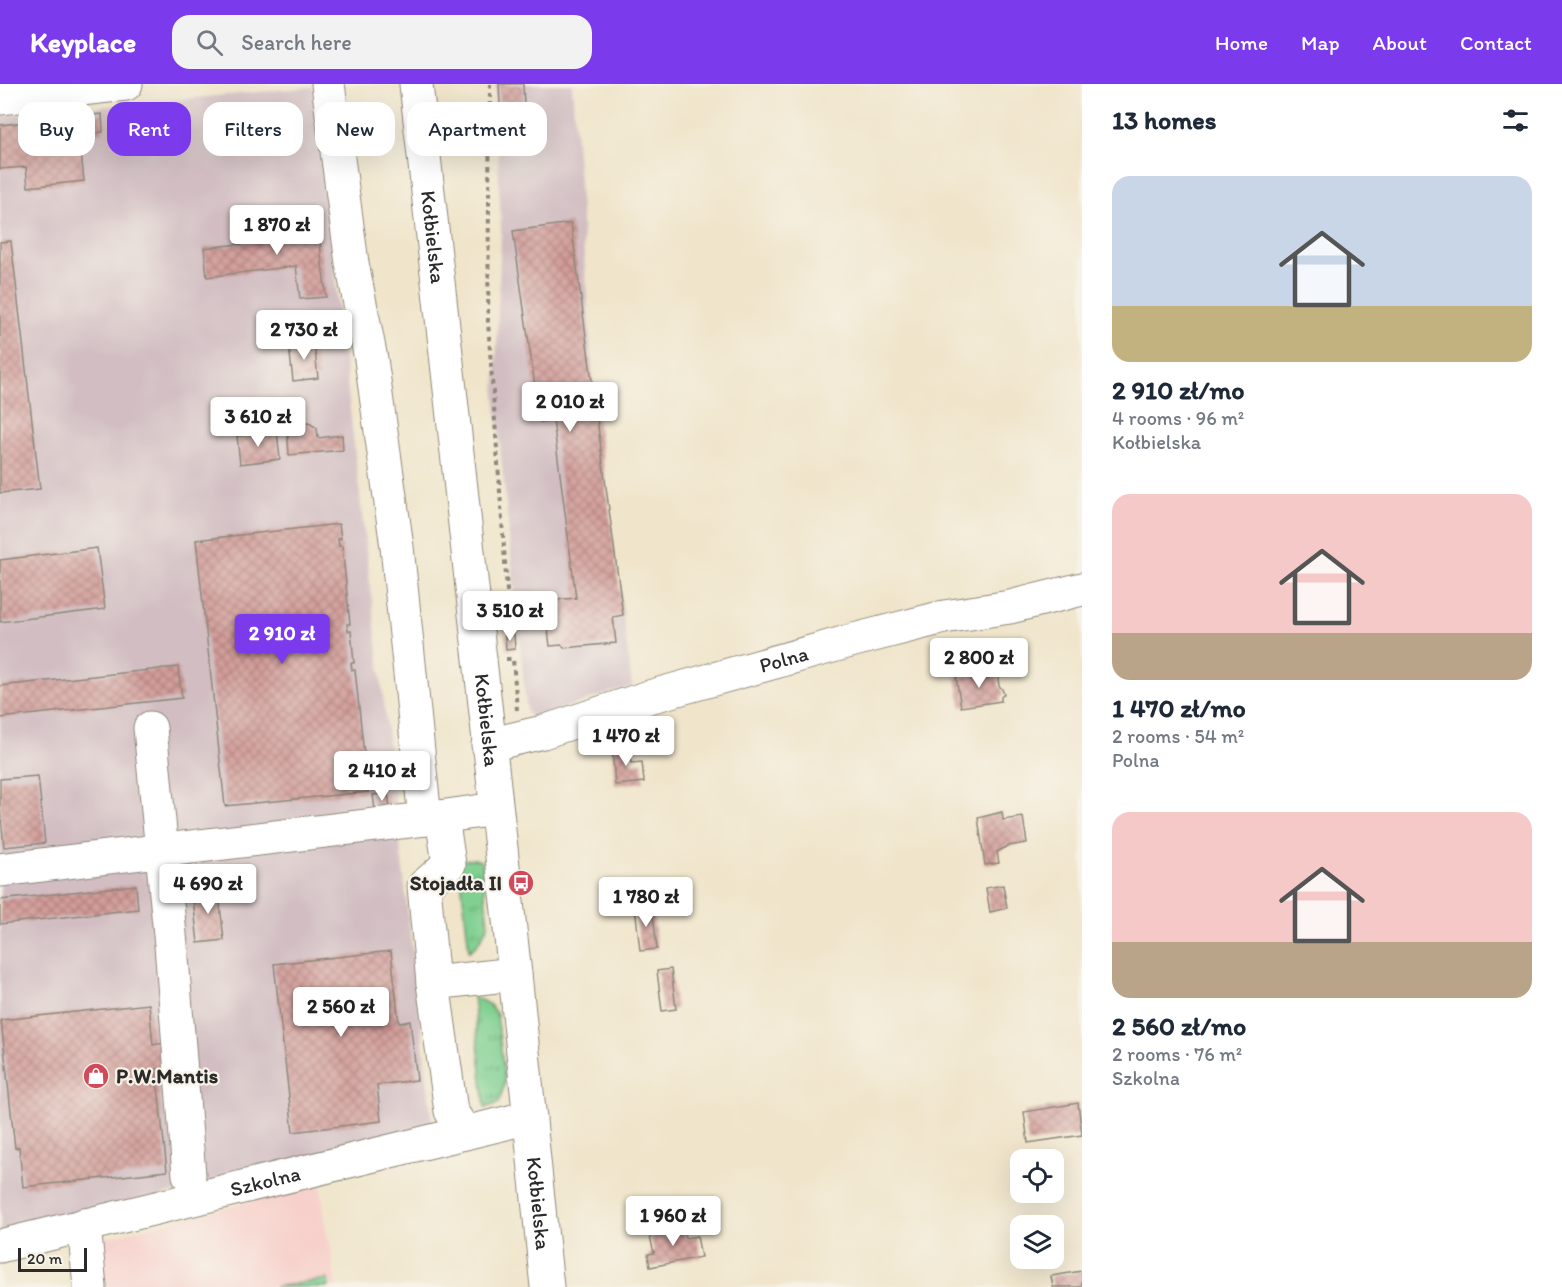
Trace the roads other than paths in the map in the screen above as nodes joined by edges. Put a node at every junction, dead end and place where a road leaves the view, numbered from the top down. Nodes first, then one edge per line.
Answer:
1 (126, 84) edge
2 (328, 84) edge
3 (416, 84) edge
4 (0, 98) edge
5 (1082, 589) edge
6 (150, 728) dead end
7 (488, 745) junction
8 (496, 809) junction
9 (434, 818) junction
10 (162, 851) junction
11 (0, 870) edge
12 (515, 974) junction
13 (433, 983) junction
14 (530, 1117) junction
15 (465, 1133) junction
16 (189, 1175) dead end
17 (84, 1225) junction
18 (0, 1246) edge
19 (90, 1287) edge
20 (547, 1287) edge

1 - 4 street
2 - 9 street
3 - 7 street, Kołbielska
5 - 7 street, Polna
6 - 10 street
7 - 8 street, Kołbielska
8 - 9 street
8 - 12 street, Kołbielska
9 - 10 street
9 - 13 street
10 - 11 street
10 - 16 street
12 - 13 street
12 - 14 street, Kołbielska
13 - 15 street
14 - 15 street, Szkolna
14 - 20 street, Kołbielska
15 - 17 street, Szkolna
17 - 18 street, Szkolna
17 - 19 street

